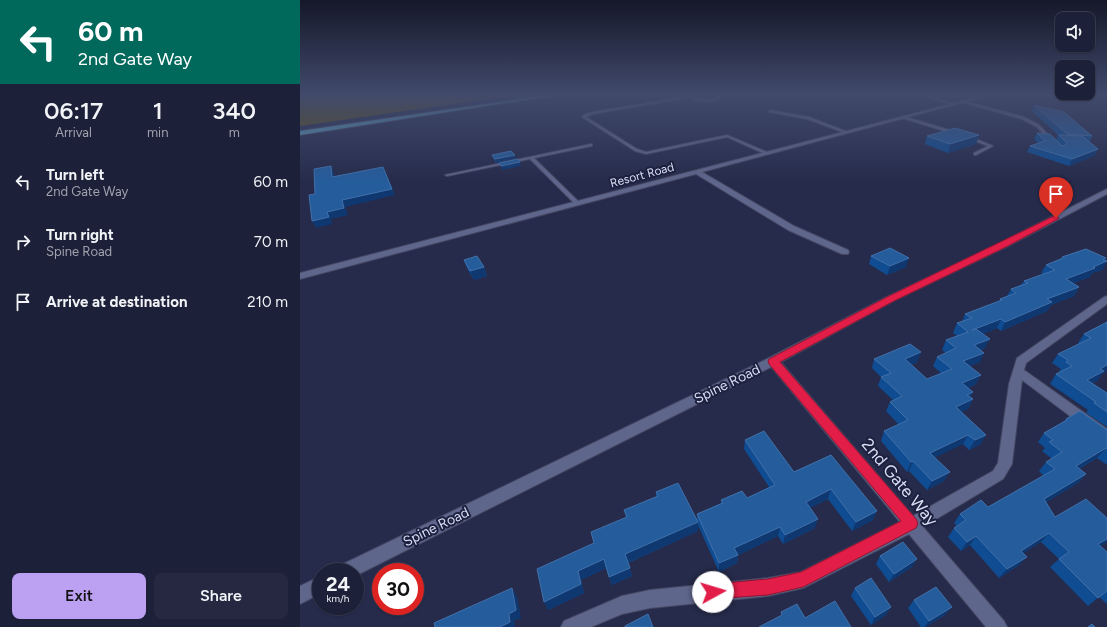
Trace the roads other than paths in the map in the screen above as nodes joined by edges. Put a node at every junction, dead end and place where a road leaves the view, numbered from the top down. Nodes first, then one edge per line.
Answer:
1 (359, 124) edge
2 (595, 124) edge
3 (825, 124) edge
4 (875, 124) edge
5 (927, 124) edge
6 (1035, 124) edge
7 (846, 132) junction
8 (300, 133) edge
9 (959, 134) edge
10 (966, 137) edge
11 (591, 145) dead end
12 (1056, 145) edge
13 (766, 153) junction
14 (974, 154) dead end
15 (531, 158) junction
16 (697, 172) junction
17 (448, 175) dead end
18 (1107, 191) edge
19 (577, 203) junction
20 (845, 252) dead end
21 (300, 276) edge
22 (1107, 299) edge
23 (773, 361) junction
24 (1018, 371) junction
25 (1107, 436) edge
26 (911, 523) junction
27 (363, 563) edge
28 (312, 589) edge
29 (300, 595) edge
30 (570, 627) edge
31 (998, 627) edge

1 - 8 main road
2 - 13 lane
3 - 7 lane
4 - 7 street, Resort Road
5 - 9 lane
6 - 12 lane
7 - 13 street, Resort Road
10 - 14 lane
11 - 15 lane
13 - 16 street, Resort Road
15 - 17 lane
15 - 19 lane
16 - 19 street, Resort Road
16 - 20 street
18 - 23 street, Spine Road
19 - 21 street, Resort Road
22 - 24 street
23 - 26 street, 2nd Gate Way
23 - 27 street, Spine Road
24 - 25 street
24 - 26 street
26 - 30 street
26 - 31 street, 2nd Gate Way
28 - 29 street

